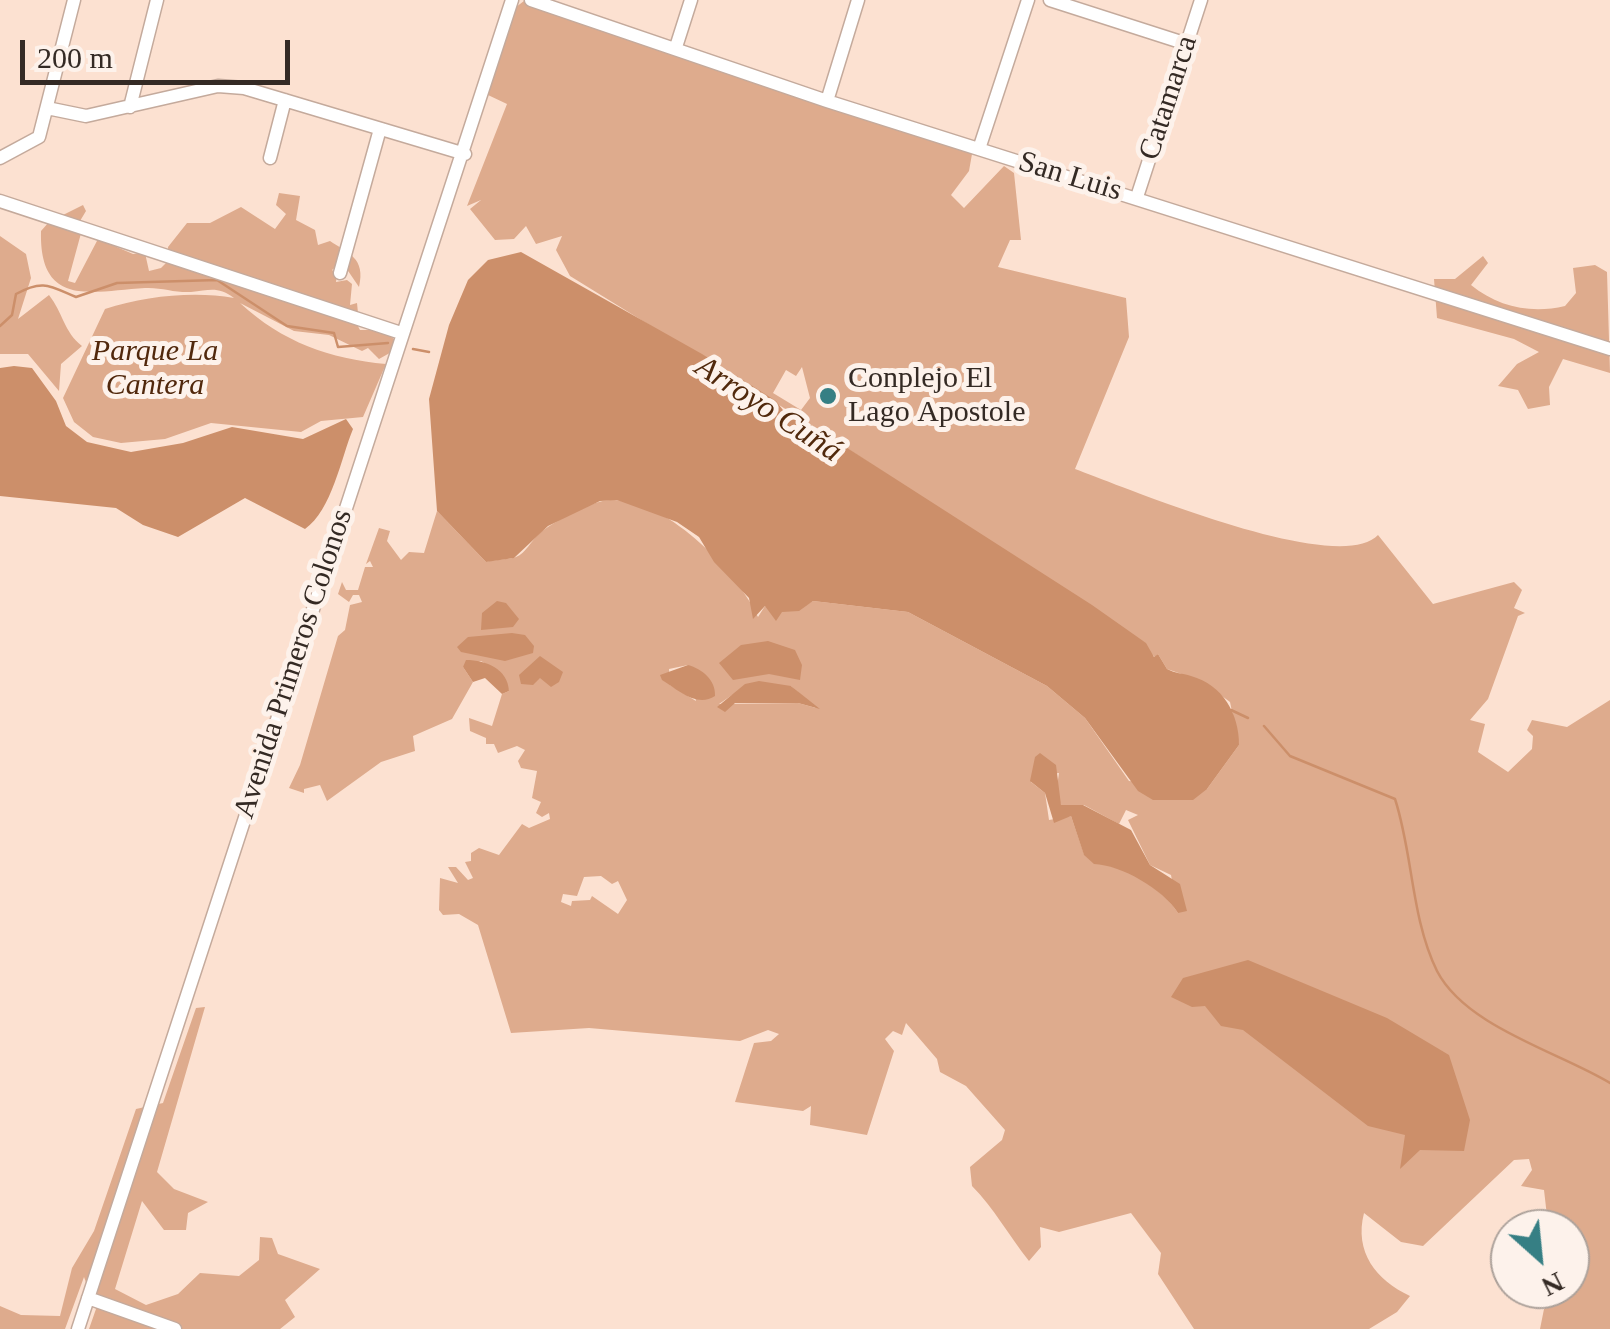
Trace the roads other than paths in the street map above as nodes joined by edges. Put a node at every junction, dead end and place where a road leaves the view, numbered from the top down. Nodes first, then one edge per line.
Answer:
1 (74, 0) edge
2 (157, 0) edge
3 (512, 0) edge
4 (531, 0) edge
5 (691, 0) edge
6 (858, 0) edge
7 (1028, 0) edge
8 (1050, 0) edge
9 (1201, 0) edge
10 (1187, 44) junction
11 (676, 47) junction
12 (284, 100) junction
13 (827, 101) junction
14 (130, 107) junction
15 (47, 108) junction
16 (380, 128) junction
17 (979, 149) junction
18 (464, 154) junction
19 (0, 158) edge
20 (270, 158) dead end
21 (1137, 197) junction
22 (0, 201) edge
23 (340, 273) dead end
24 (401, 333) junction
25 (1610, 349) edge
26 (88, 1298) junction
27 (78, 1329) edge
28 (175, 1329) edge

1 - 15 street
2 - 14 street
3 - 18 street, Avenida Primeros Colonos
4 - 11 street, San Luis
5 - 11 street
6 - 13 street
7 - 17 street
8 - 10 street
9 - 10 street, Catamarca
10 - 21 street, Catamarca
11 - 13 street, San Luis
12 - 14 street
12 - 16 street
12 - 20 street
13 - 17 street, San Luis
14 - 15 street
15 - 19 street
16 - 18 street
16 - 23 street
17 - 21 street, San Luis
18 - 24 street, Avenida Primeros Colonos
21 - 25 street, San Luis
22 - 24 street
24 - 26 street, Avenida Primeros Colonos
26 - 27 street, Avenida Primeros Colonos
26 - 28 street

